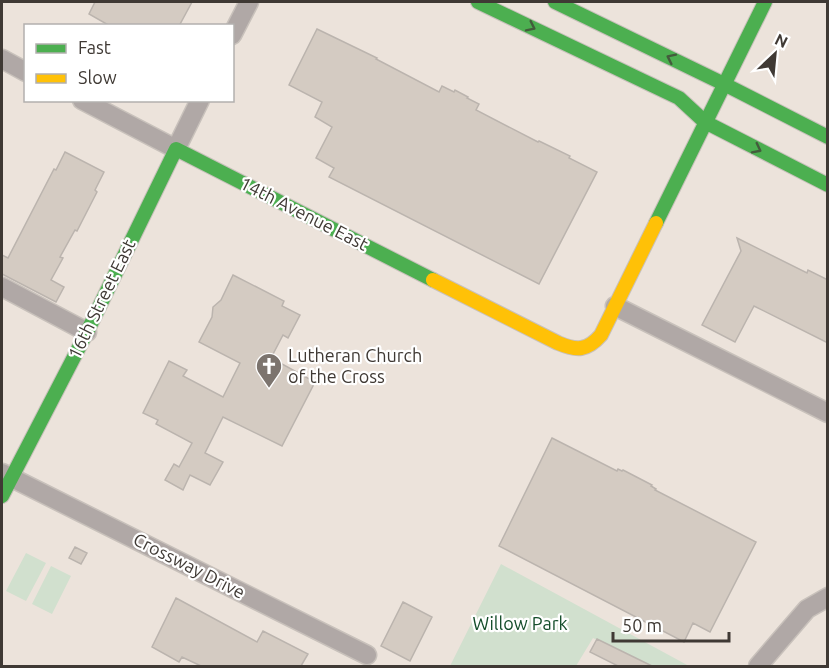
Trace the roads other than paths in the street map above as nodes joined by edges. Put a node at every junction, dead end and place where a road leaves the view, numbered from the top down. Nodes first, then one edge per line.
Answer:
1 (249, 2) edge
2 (478, 2) edge
3 (555, 2) edge
4 (765, 2) edge
5 (234, 31) edge
6 (2, 59) edge
7 (24, 71) edge
8 (724, 84) junction
9 (86, 102) edge
10 (199, 102) edge
11 (705, 122) junction
12 (828, 137) edge
13 (176, 149) junction
14 (828, 185) edge
15 (2, 287) edge
16 (615, 306) junction
17 (87, 332) junction
18 (828, 413) edge
19 (6, 475) edge
20 (2, 496) edge
21 (828, 597) edge
22 (367, 655) dead end
23 (758, 666) edge

1 - 5 street
2 -> 11 street
8 -> 3 street
4 - 8 street, 14th Avenue East
6 - 7 street
8 - 11 street, 14th Avenue East
8 - 12 street
9 - 13 street, 14th Avenue East
10 - 13 street, 16th Street East
11 -> 14 street
11 - 16 street, 14th Avenue East
13 - 16 street, 14th Avenue East
13 - 17 street, 16th Street East
15 - 17 street
16 - 18 street
17 - 19 street, 16th Street East
19 - 20 street, 16th Street East
19 - 22 street, Crossway Drive
21 - 23 street

